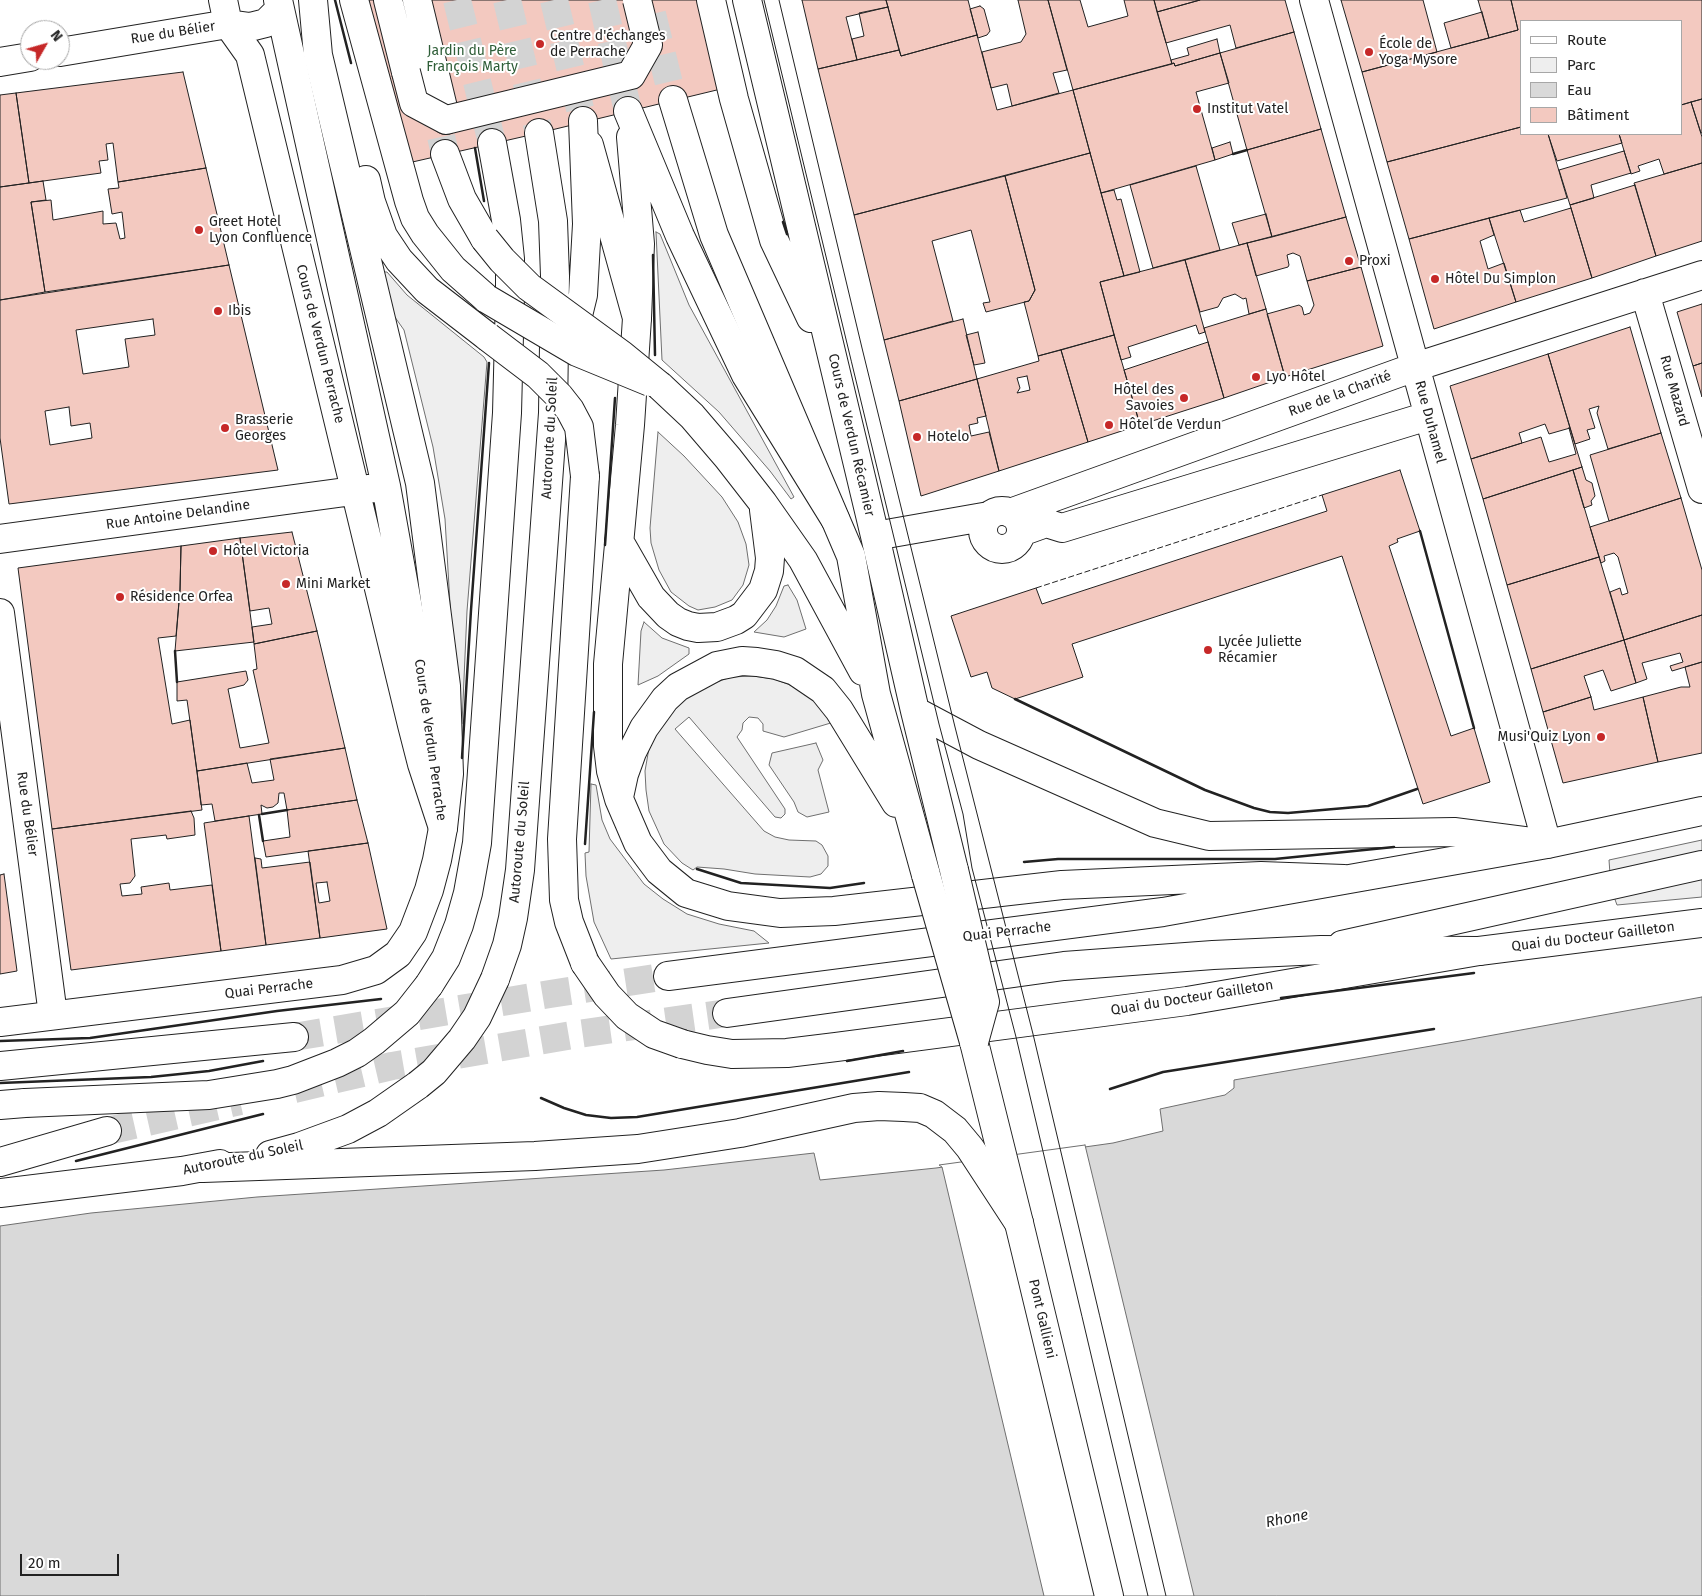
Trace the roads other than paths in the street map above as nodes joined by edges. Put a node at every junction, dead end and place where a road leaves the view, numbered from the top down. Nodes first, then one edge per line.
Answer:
1 (315, 0) edge
2 (354, 0) edge
3 (388, 0) edge
4 (417, 0) edge
5 (637, 0) edge
6 (711, 0) edge
7 (747, 0) edge
8 (1314, 0) edge
9 (279, 4) edge
10 (225, 12) edge
11 (70, 50) edge
12 (20, 59) edge
13 (0, 62) edge
14 (672, 100) tunnel mouth
15 (446, 120) junction
16 (539, 134) tunnel mouth
17 (492, 144) tunnel mouth
18 (445, 154) tunnel mouth
19 (1702, 275) edge
20 (1645, 293) junction
21 (636, 318) junction
22 (1415, 368) junction
23 (836, 372) junction
24 (660, 386) junction
25 (553, 413) junction
26 (1428, 416) junction
27 (386, 486) junction
28 (1702, 489) edge
29 (356, 490) junction
30 (763, 503) junction
31 (835, 519) junction
32 (1007, 520) junction
33 (875, 536) junction
34 (0, 539) edge
35 (619, 541) junction
36 (0, 613) edge
37 (876, 694) junction
38 (915, 711) junction
39 (619, 799) junction
40 (1702, 811) edge
41 (443, 828) junction
42 (913, 830) junction
43 (1547, 844) junction
44 (1702, 864) edge
45 (1344, 879) junction
46 (1702, 923) edge
47 (1320, 950) junction
48 (1479, 951) junction
49 (668, 976) tunnel mouth
50 (728, 1013) tunnel mouth
51 (53, 1015) junction
52 (0, 1022) edge
53 (294, 1037) tunnel mouth
54 (974, 1042) junction
55 (0, 1066) edge
56 (12, 1104) edge
57 (107, 1131) tunnel mouth
58 (0, 1162) edge
59 (203, 1168) junction
60 (0, 1193) edge
61 (1019, 1222) junction
62 (1108, 1596) edge

1 - 41 main road
1 - 48 main road, Quai du Docteur Gailleton, bridge
2 - 24 main road, bridge
3 - 15 main road, bridge
4 - 15 main road
5 - 15 main road, bridge
6 - 23 main road
7 - 23 main road, Cours de Verdun Récamier
8 - 22 main road, Rue Duhamel
9 - 10 main road, Rue du Bélier
9 - 27 main road, Cours de Verdun Perrache
10 - 11 main road, Rue du Bélier
10 - 29 main road, Cours de Verdun Perrache
12 - 13 main road
14 - 31 main road
16 - 25 main road, Autoroute du Soleil
17 - 56 main road, bridge
18 - 24 main road, bridge
19 - 20 main road, Rue de la Charité
20 - 22 main road, Rue de la Charité
20 - 28 main road, Rue Mazard
21 - 25 main road
21 - 31 main road
21 - 35 main road
22 - 26 main road, Rue Duhamel
22 - 32 main road, Rue de la Charité
23 - 33 main road, Cours de Verdun Récamier
24 - 30 main road
25 - 59 main road, Autoroute du Soleil, bridge
26 - 32 main road, Rue de la Charité
26 - 43 main road, Rue Duhamel
27 - 29 main road
27 - 41 main road, Cours de Verdun Perrache
29 - 34 main road, Rue Antoine Delandine
29 - 41 main road, Cours de Verdun Perrache
30 - 35 main road
30 - 37 main road
31 - 37 main road
32 - 33 main road, Rue de la Charité
33 - 38 main road, Cours de Verdun Récamier
35 - 39 main road
36 - 51 main road, Rue du Bélier
37 - 42 main road
38 - 43 main road
38 - 54 main road, Cours de Verdun Récamier, bridge
39 - 42 main road
39 - 45 main road
40 - 43 main road
41 - 51 main road, Quai Perrache
42 - 54 main road, Pont Gallieni, bridge
43 - 45 main road
44 - 47 main road
45 - 49 main road, Quai Perrache
46 - 48 main road, Quai du Docteur Gailleton
47 - 48 main road
47 - 50 main road
51 - 52 main road, Quai Perrache
53 - 55 main road
54 - 61 main road, Pont Gallieni
57 - 58 main road
59 - 60 main road, Autoroute du Soleil
59 - 61 main road
61 - 62 main road, Pont Gallieni

